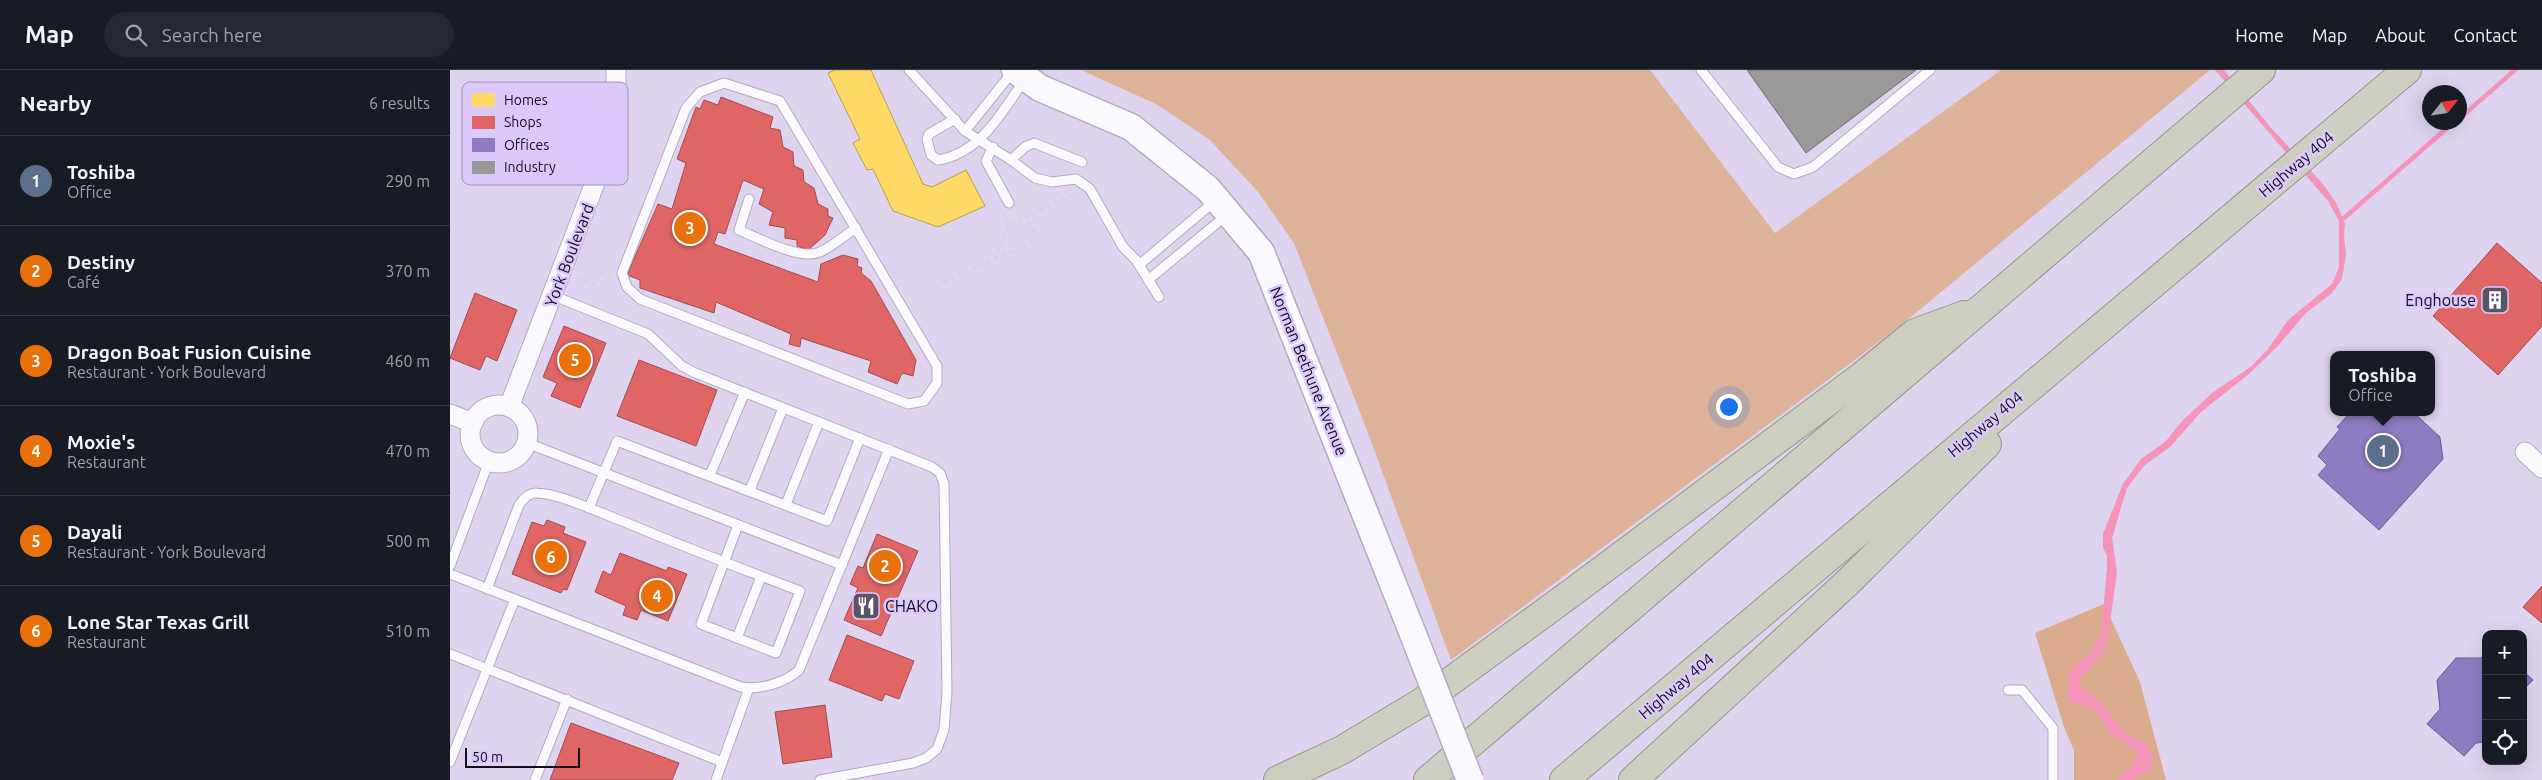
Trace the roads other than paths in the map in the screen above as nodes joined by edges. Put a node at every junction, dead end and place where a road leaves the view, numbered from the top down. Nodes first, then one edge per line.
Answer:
1 (909, 70) edge
2 (1701, 70) edge
3 (1930, 70) edge
4 (2261, 70) edge
5 (2407, 70) edge
6 (1018, 73) edge
7 (955, 119) junction
8 (965, 131) junction
9 (981, 140) junction
10 (993, 147) junction
11 (1011, 160) junction
12 (1082, 162) dead end
13 (595, 185) edge
14 (749, 199) dead end
15 (1009, 203) dead end
16 (1223, 207) junction
17 (856, 228) junction
18 (1139, 265) junction
19 (1148, 280) junction
20 (554, 296) junction
21 (1159, 297) dead end
22 (2135, 298) junction
23 (1982, 308) junction
24 (745, 392) junction
25 (509, 407) junction
26 (783, 408) junction
27 (450, 414) edge
28 (473, 422) junction
29 (819, 422) junction
30 (860, 438) junction
31 (527, 443) junction
32 (889, 449) junction
33 (2525, 452) dead end
34 (489, 461) junction
35 (2542, 468) edge
36 (603, 473) junction
37 (710, 476) junction
38 (750, 490) junction
39 (786, 504) junction
40 (589, 508) junction
41 (738, 525) junction
42 (723, 562) junction
43 (842, 565) junction
44 (450, 566) edge
45 (450, 574) edge
46 (761, 576) junction
47 (487, 589) junction
48 (515, 599) junction
49 (737, 638) junction
50 (450, 654) edge
51 (488, 668) junction
52 (749, 688) junction
53 (2008, 690) dead end
54 (567, 699) junction
55 (450, 762) edge
56 (722, 762) junction
57 (535, 780) edge
58 (716, 780) edge
59 (820, 780) edge
60 (1278, 780) edge
61 (1428, 780) edge
62 (1470, 780) edge
63 (1564, 780) edge
64 (1633, 780) edge
65 (2052, 780) edge

1 - 7 lane
2 - 3 lane
4 - 23 highway
5 - 22 highway, Highway 404
6 - 8 lane
6 - 9 lane
6 - 16 street, Norman Bethune Avenue
7 - 8 lane
7 - 9 lane
8 - 9 lane
9 - 10 lane
10 - 11 lane
10 - 15 lane
11 - 12 lane
11 - 18 lane
13 - 20 street, York Boulevard
14 - 17 lane
16 - 18 lane
16 - 19 lane
16 - 62 street, Norman Bethune Avenue, bridge
17 - 17 lane
18 - 19 lane
19 - 21 lane
20 - 24 lane
20 - 25 street, York Boulevard
22 - 63 highway, Highway 404
22 - 64 highway
23 - 60 highway
23 - 61 highway
24 - 26 lane
24 - 37 lane
25 - 28 street
25 - 31 street
26 - 29 lane
26 - 38 lane
27 - 28 street
28 - 34 street
29 - 30 lane
29 - 39 lane
30 - 32 lane
30 - 39 lane
31 - 34 street
31 - 36 lane
32 - 43 lane
32 - 59 lane
33 - 35 street
34 - 44 lane
36 - 37 lane
36 - 40 lane
36 - 41 lane
37 - 38 lane
38 - 39 lane
40 - 42 lane
40 - 47 lane
41 - 42 lane
41 - 43 lane
42 - 46 lane
42 - 49 lane
43 - 52 lane
45 - 47 lane
46 - 49 lane
46 - 49 lane
47 - 48 lane
48 - 51 lane
48 - 52 lane
50 - 51 lane
51 - 54 lane
51 - 55 lane
52 - 56 lane
53 - 65 lane
54 - 56 lane
54 - 57 lane
56 - 58 lane

